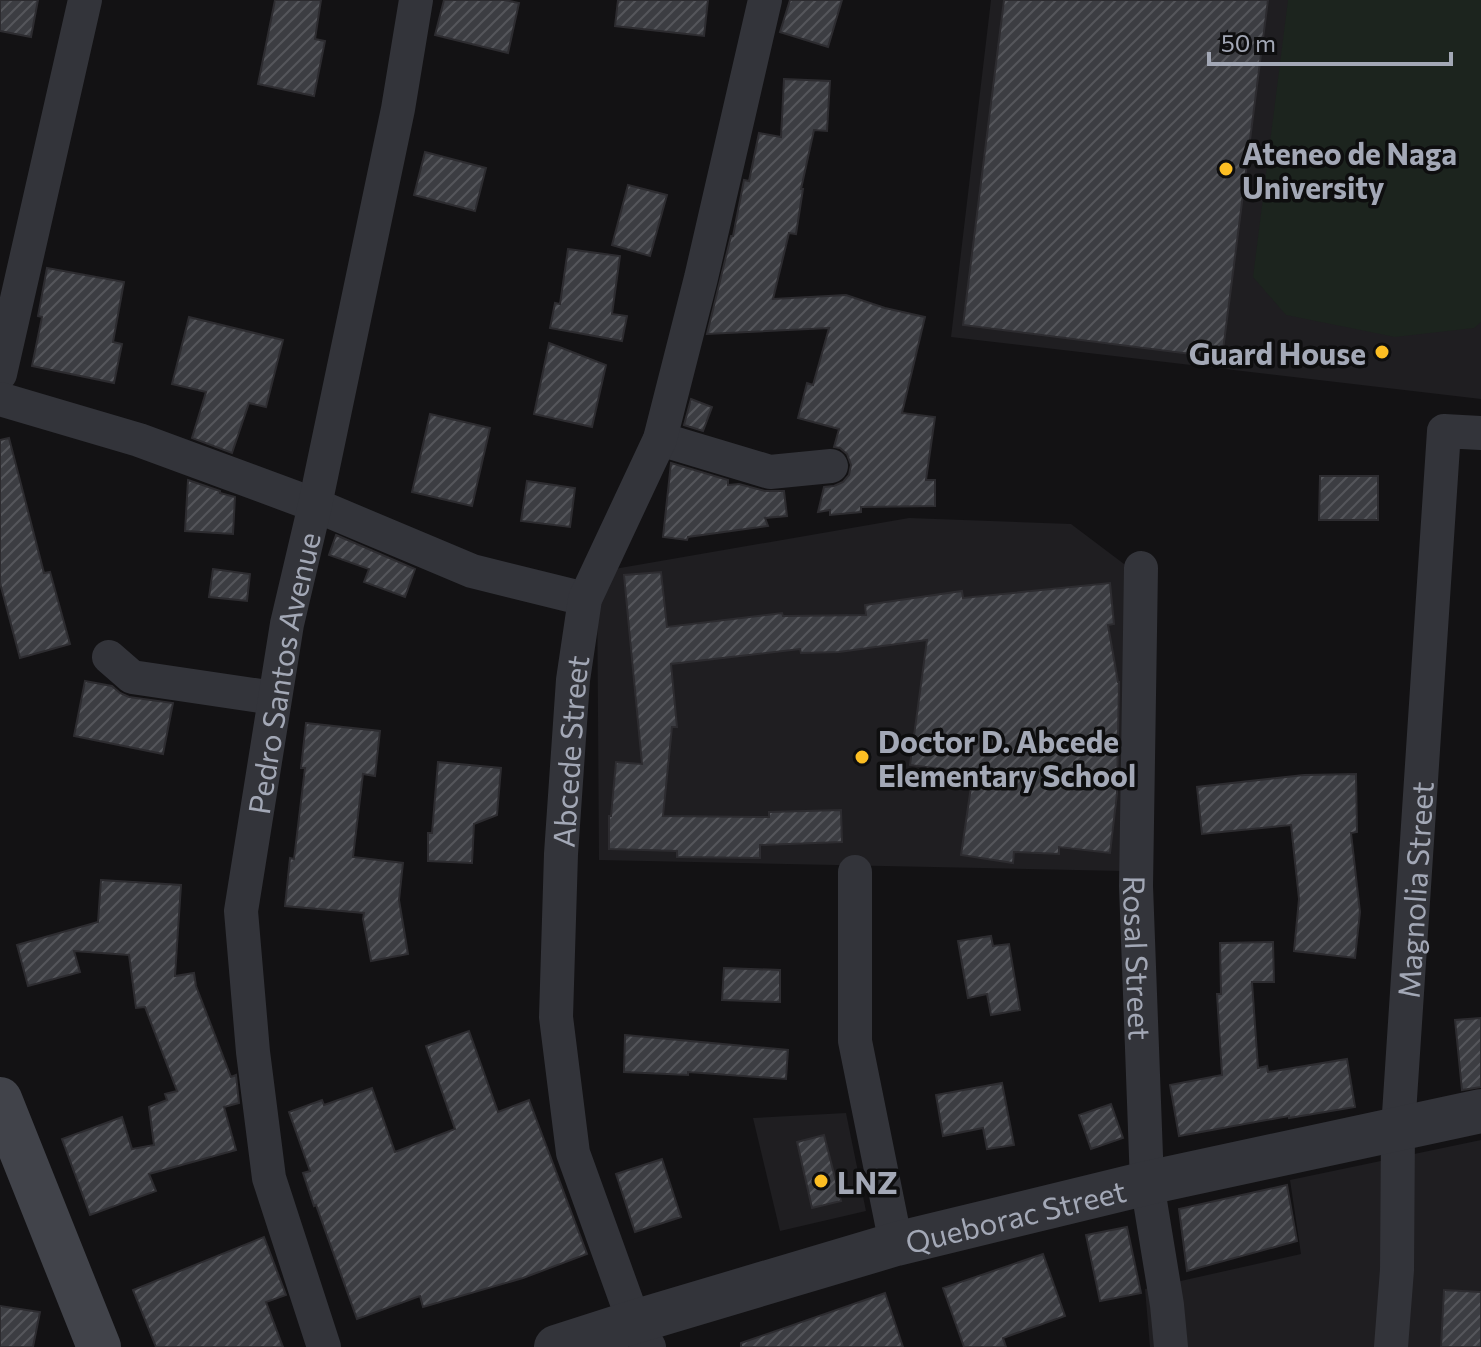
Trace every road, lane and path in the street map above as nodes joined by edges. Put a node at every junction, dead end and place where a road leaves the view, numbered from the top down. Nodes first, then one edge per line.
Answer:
1 (85, 0) edge
2 (416, 0) edge
3 (765, 0) edge
4 (0, 374) edge
5 (0, 399) edge
6 (1481, 433) edge
7 (660, 439) junction
8 (831, 466) dead end
9 (315, 505) junction
10 (1141, 568) dead end
11 (585, 599) junction
12 (109, 657) dead end
13 (274, 698) junction
14 (855, 872) dead end
15 (0, 1099) edge
16 (1481, 1111) edge
17 (1398, 1129) junction
18 (1147, 1183) junction
19 (896, 1244) junction
20 (642, 1334) edge
21 (99, 1347) edge
22 (324, 1347) edge
23 (556, 1347) edge
24 (1171, 1347) edge
25 (1391, 1347) edge

1 - 4 street
2 - 9 street, Pedro Santos Avenue
3 - 7 street, Abcede Street
5 - 9 street
6 - 17 street, Magnolia Street
7 - 8 street
7 - 11 street, Abcede Street
9 - 11 street
9 - 13 street, Pedro Santos Avenue
10 - 18 street, Rosal Street
11 - 20 street, Abcede Street
12 - 13 street
13 - 22 street, Pedro Santos Avenue
14 - 19 street
15 - 21 main road
16 - 17 street, Queborac Street
17 - 18 street, Queborac Street
17 - 25 street, Magnolia Street
18 - 19 street, Queborac Street
18 - 24 street, Rosal Street
19 - 20 street, Queborac Street
20 - 23 street, Queborac Street

